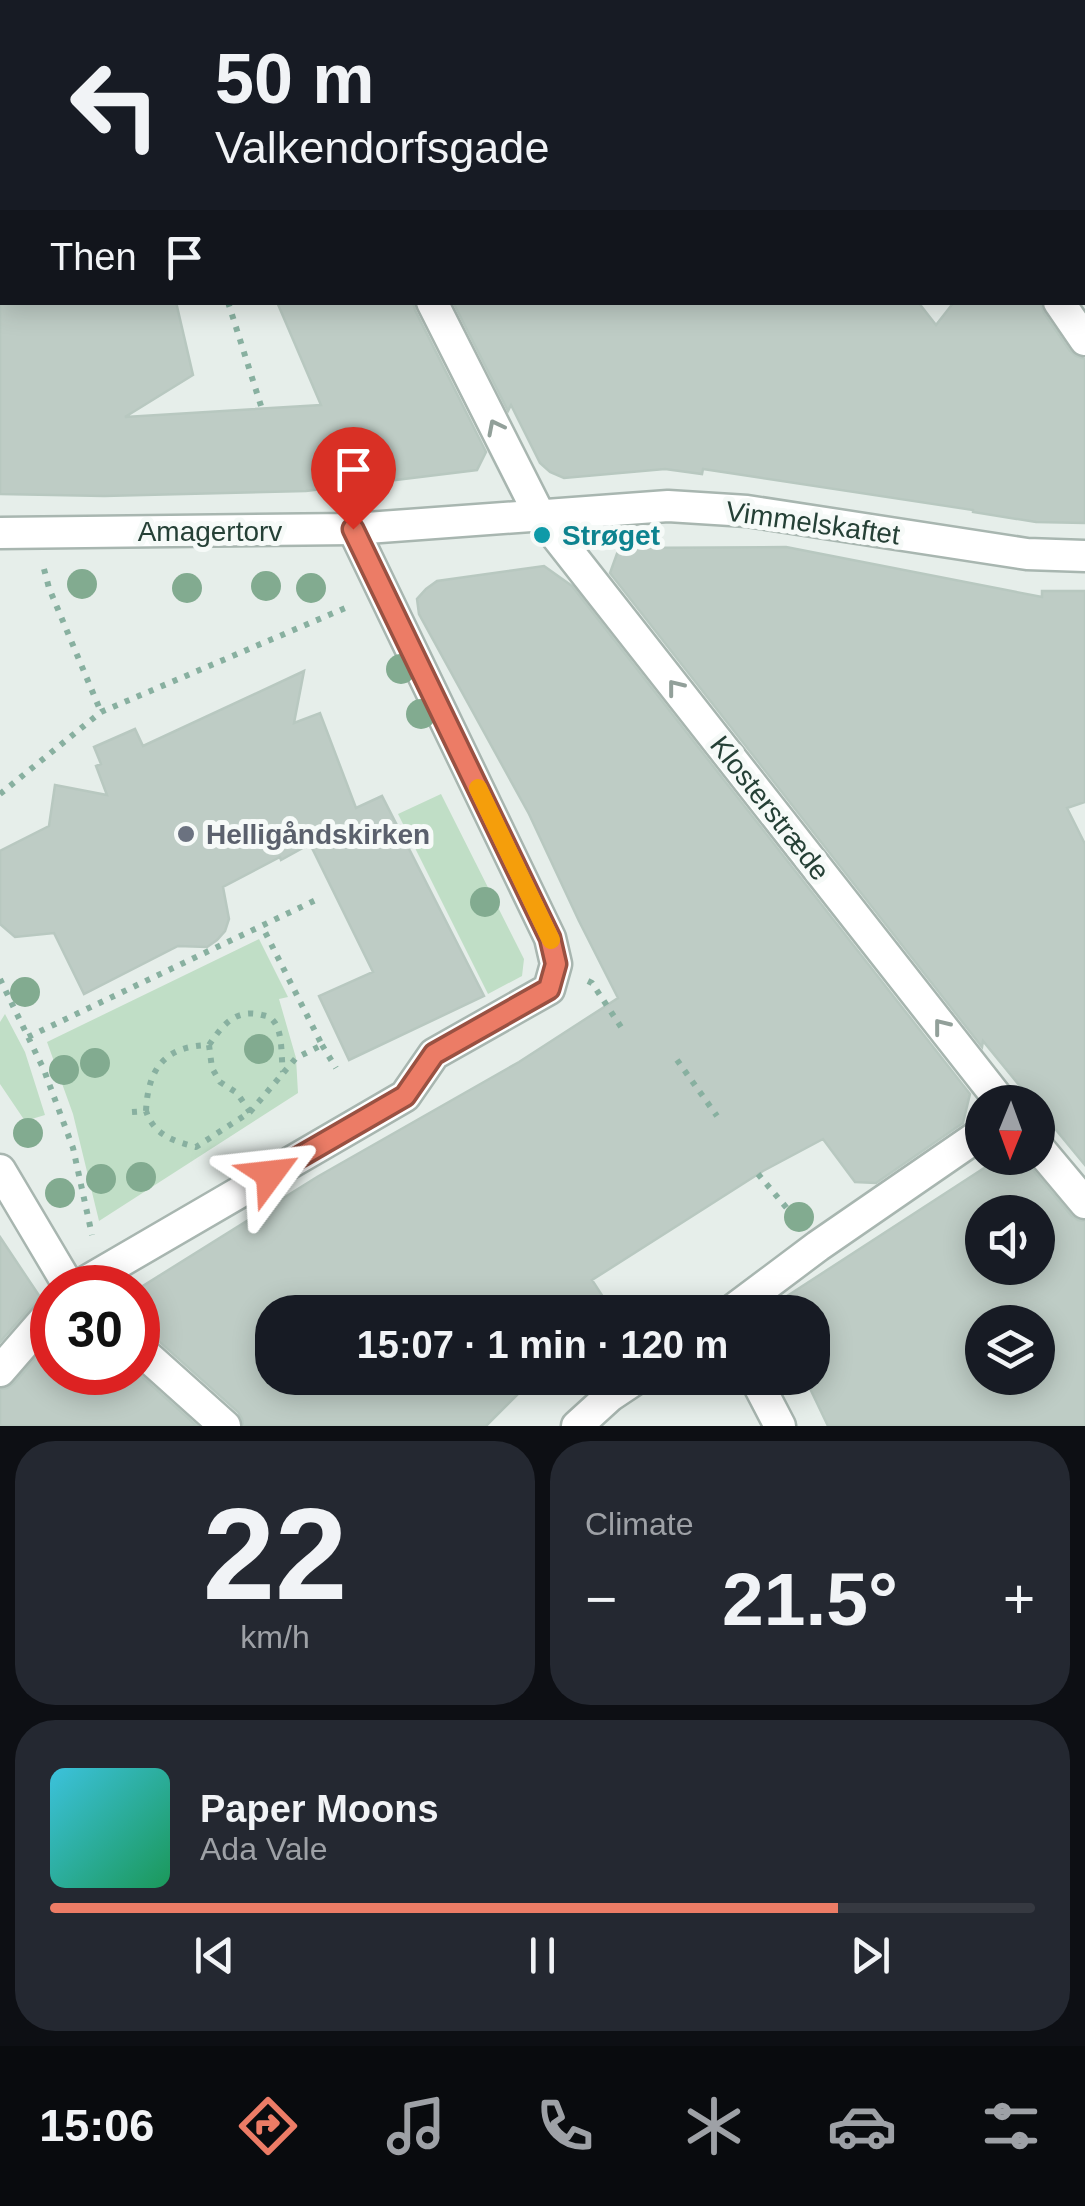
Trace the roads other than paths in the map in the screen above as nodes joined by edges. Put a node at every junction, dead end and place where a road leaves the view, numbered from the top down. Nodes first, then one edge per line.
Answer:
1 (434, 305) edge
2 (1062, 305) edge
3 (1085, 340) edge
4 (539, 514) junction
5 (353, 529) junction
6 (0, 534) edge
7 (1085, 556) edge
8 (988, 1085) edge
9 (965, 1144) edge
10 (1055, 1167) edge
11 (0, 1170) edge
12 (1085, 1203) edge
13 (59, 1265) edge
14 (111, 1265) edge
15 (753, 1295) edge
16 (30, 1337) edge
17 (160, 1368) edge
18 (0, 1371) edge
19 (612, 1395) edge
20 (764, 1395) edge
21 (226, 1426) edge
22 (576, 1426) edge
23 (780, 1426) edge

4 -> 1 street, Klosterstræde
2 - 3 street
4 - 5 street, Amagertorv
4 - 7 street, Vimmelskaftet
8 -> 4 street, Klosterstræde
5 - 6 street, Amagertorv
5 - 14 street
9 - 15 street
10 - 12 street
11 - 13 street
16 - 18 street
17 - 21 street
19 - 22 street
20 - 23 street

